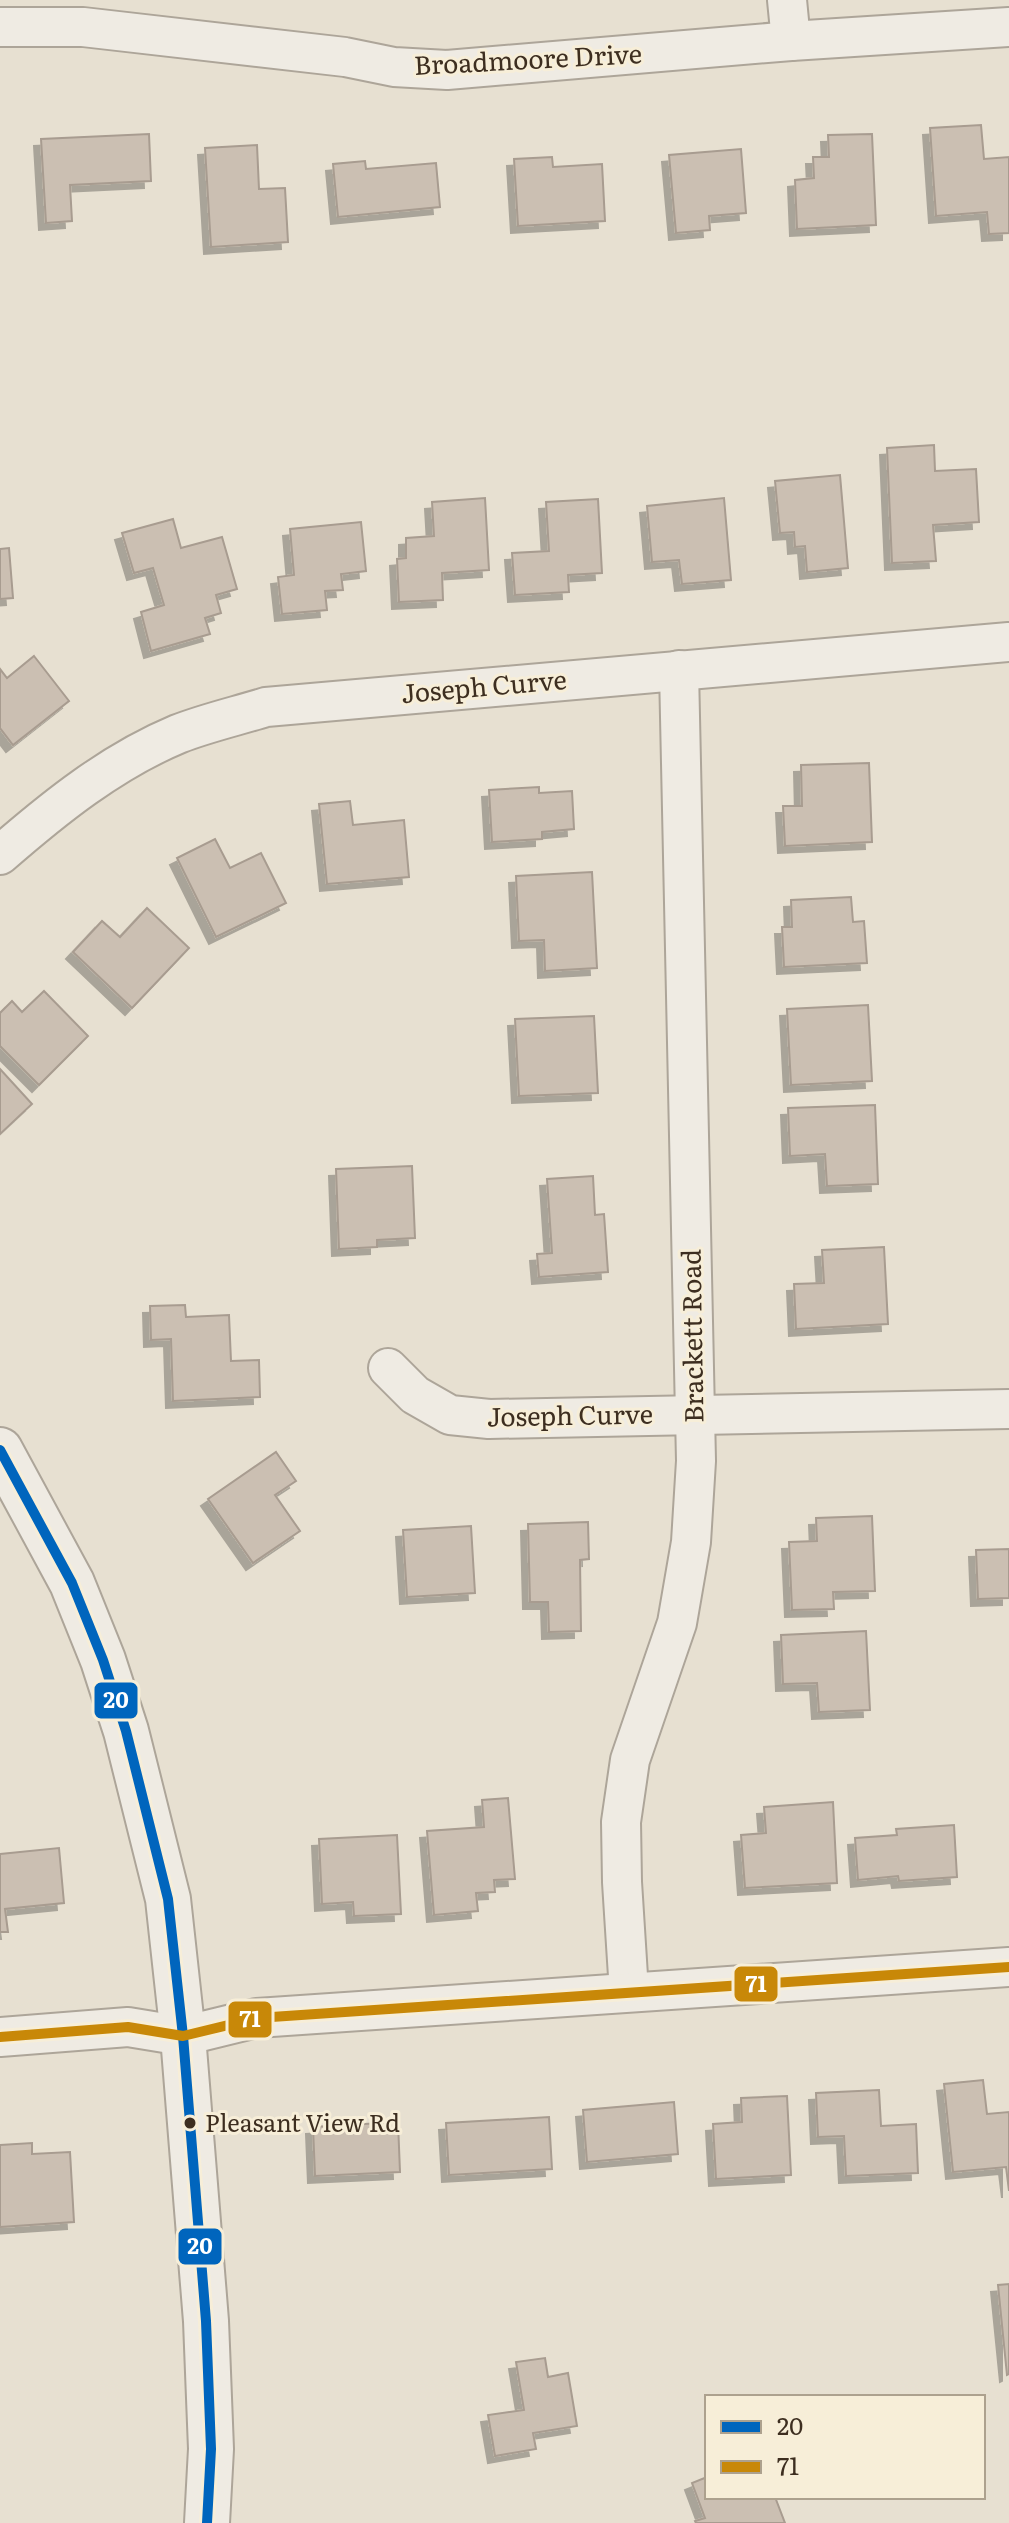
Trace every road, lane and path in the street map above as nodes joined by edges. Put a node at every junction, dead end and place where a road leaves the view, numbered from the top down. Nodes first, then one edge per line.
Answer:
1 (787, 0) edge
2 (0, 27) edge
3 (1009, 27) edge
4 (791, 41) junction
5 (1009, 642) edge
6 (679, 670) junction
7 (0, 855) edge
8 (388, 1368) dead end
9 (1009, 1409) edge
10 (695, 1415) junction
11 (0, 1450) edge
12 (1009, 1967) edge
13 (629, 1992) junction
14 (183, 2036) junction
15 (0, 2037) edge
16 (207, 2523) edge

1 - 4 street
2 - 4 street, Broadmoore Drive
3 - 4 street, Broadmoore Drive
5 - 6 street, Joseph Curve
6 - 7 street, Joseph Curve
6 - 10 street, Brackett Road
8 - 10 street, Joseph Curve
9 - 10 street, Joseph Curve
10 - 13 street, Brackett Road
11 - 14 street
12 - 13 street
13 - 14 street
14 - 15 street
14 - 16 street

